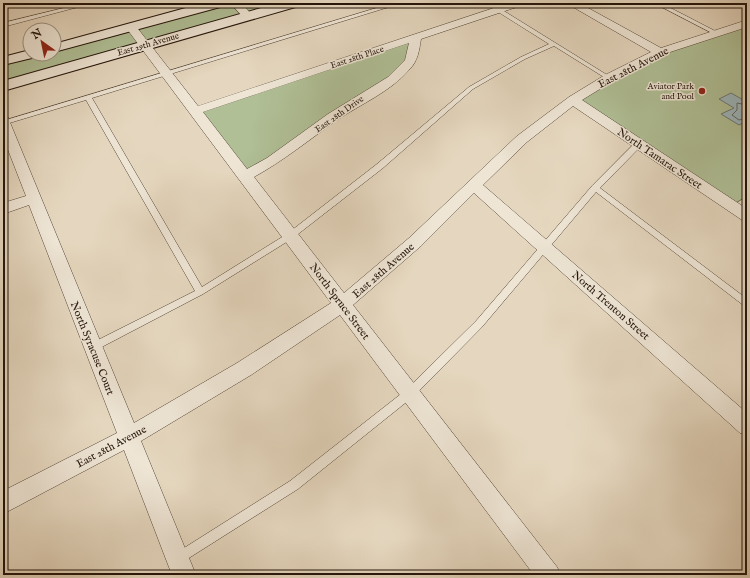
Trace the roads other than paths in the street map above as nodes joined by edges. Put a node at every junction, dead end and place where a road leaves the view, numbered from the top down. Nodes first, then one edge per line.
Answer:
1 (90, 3) edge
2 (219, 3) edge
3 (235, 3) edge
4 (294, 3) edge
5 (399, 3) edge
6 (487, 3) edge
7 (519, 3) edge
8 (571, 3) edge
9 (661, 4) edge
10 (498, 10) junction
11 (248, 16) junction
12 (747, 24) edge
13 (3, 25) edge
14 (131, 27) junction
15 (716, 33) junction
16 (416, 37) junction
17 (554, 44) junction
18 (145, 45) junction
19 (62, 46) edge
20 (660, 52) junction
21 (22, 57) edge
22 (3, 62) edge
23 (166, 73) junction
24 (609, 78) junction
25 (3, 86) edge
26 (88, 97) junction
27 (573, 100) junction
28 (195, 111) junction
29 (3, 121) edge
30 (639, 144) junction
31 (245, 176) junction
32 (474, 185) junction
33 (595, 188) junction
34 (34, 198) junction
35 (3, 209) edge
36 (747, 216) edge
37 (290, 236) junction
38 (546, 248) junction
39 (200, 292) junction
40 (343, 304) junction
41 (747, 304) edge
42 (93, 347) junction
43 (410, 393) junction
44 (747, 426) edge
45 (129, 437) junction
46 (3, 503) edge
47 (181, 567) edge
48 (549, 575) edge

1 - 13 lane
2 - 14 street, East 29th Avenue
3 - 11 street
4 - 11 street, East 29th Avenue
5 - 23 lane
6 - 10 lane
7 - 10 street, East 28th Place
8 - 20 street
9 - 15 lane
10 - 16 street, East 28th Place
10 - 17 lane
11 - 18 street, East 29th Avenue
12 - 15 street, East 28th Avenue
14 - 18 street, North Spruce Street
14 - 19 street, East 29th Avenue
15 - 20 street, East 28th Avenue
16 - 28 street, East 28th Place
16 - 31 street, East 28th Drive
17 - 24 lane
17 - 37 lane
18 - 23 street, North Spruce Street
18 - 25 street, East 29th Avenue
20 - 24 street, East 28th Avenue
21 - 22 street
23 - 26 lane
23 - 28 street, North Spruce Street
24 - 27 street, East 28th Avenue
26 - 29 lane
26 - 39 lane
27 - 30 street, North Tamarac Street
27 - 32 street, East 28th Avenue
28 - 31 street, North Spruce Street
29 - 34 street, North Syracuse Court
30 - 33 lane
30 - 36 street, North Tamarac Street
31 - 37 street, North Spruce Street
32 - 38 street, North Trenton Street
32 - 40 street, East 28th Avenue
33 - 38 lane
33 - 41 lane
34 - 35 street
34 - 42 street, North Syracuse Court
37 - 39 lane
37 - 40 street, North Spruce Street
38 - 43 lane
38 - 44 street, North Trenton Street
39 - 42 lane
40 - 43 street, North Spruce Street
40 - 45 street, East 28th Avenue
42 - 45 street, North Syracuse Court
43 - 47 lane
43 - 48 street, North Spruce Street
45 - 46 street, East 28th Avenue
45 - 47 street, North Syracuse Court

